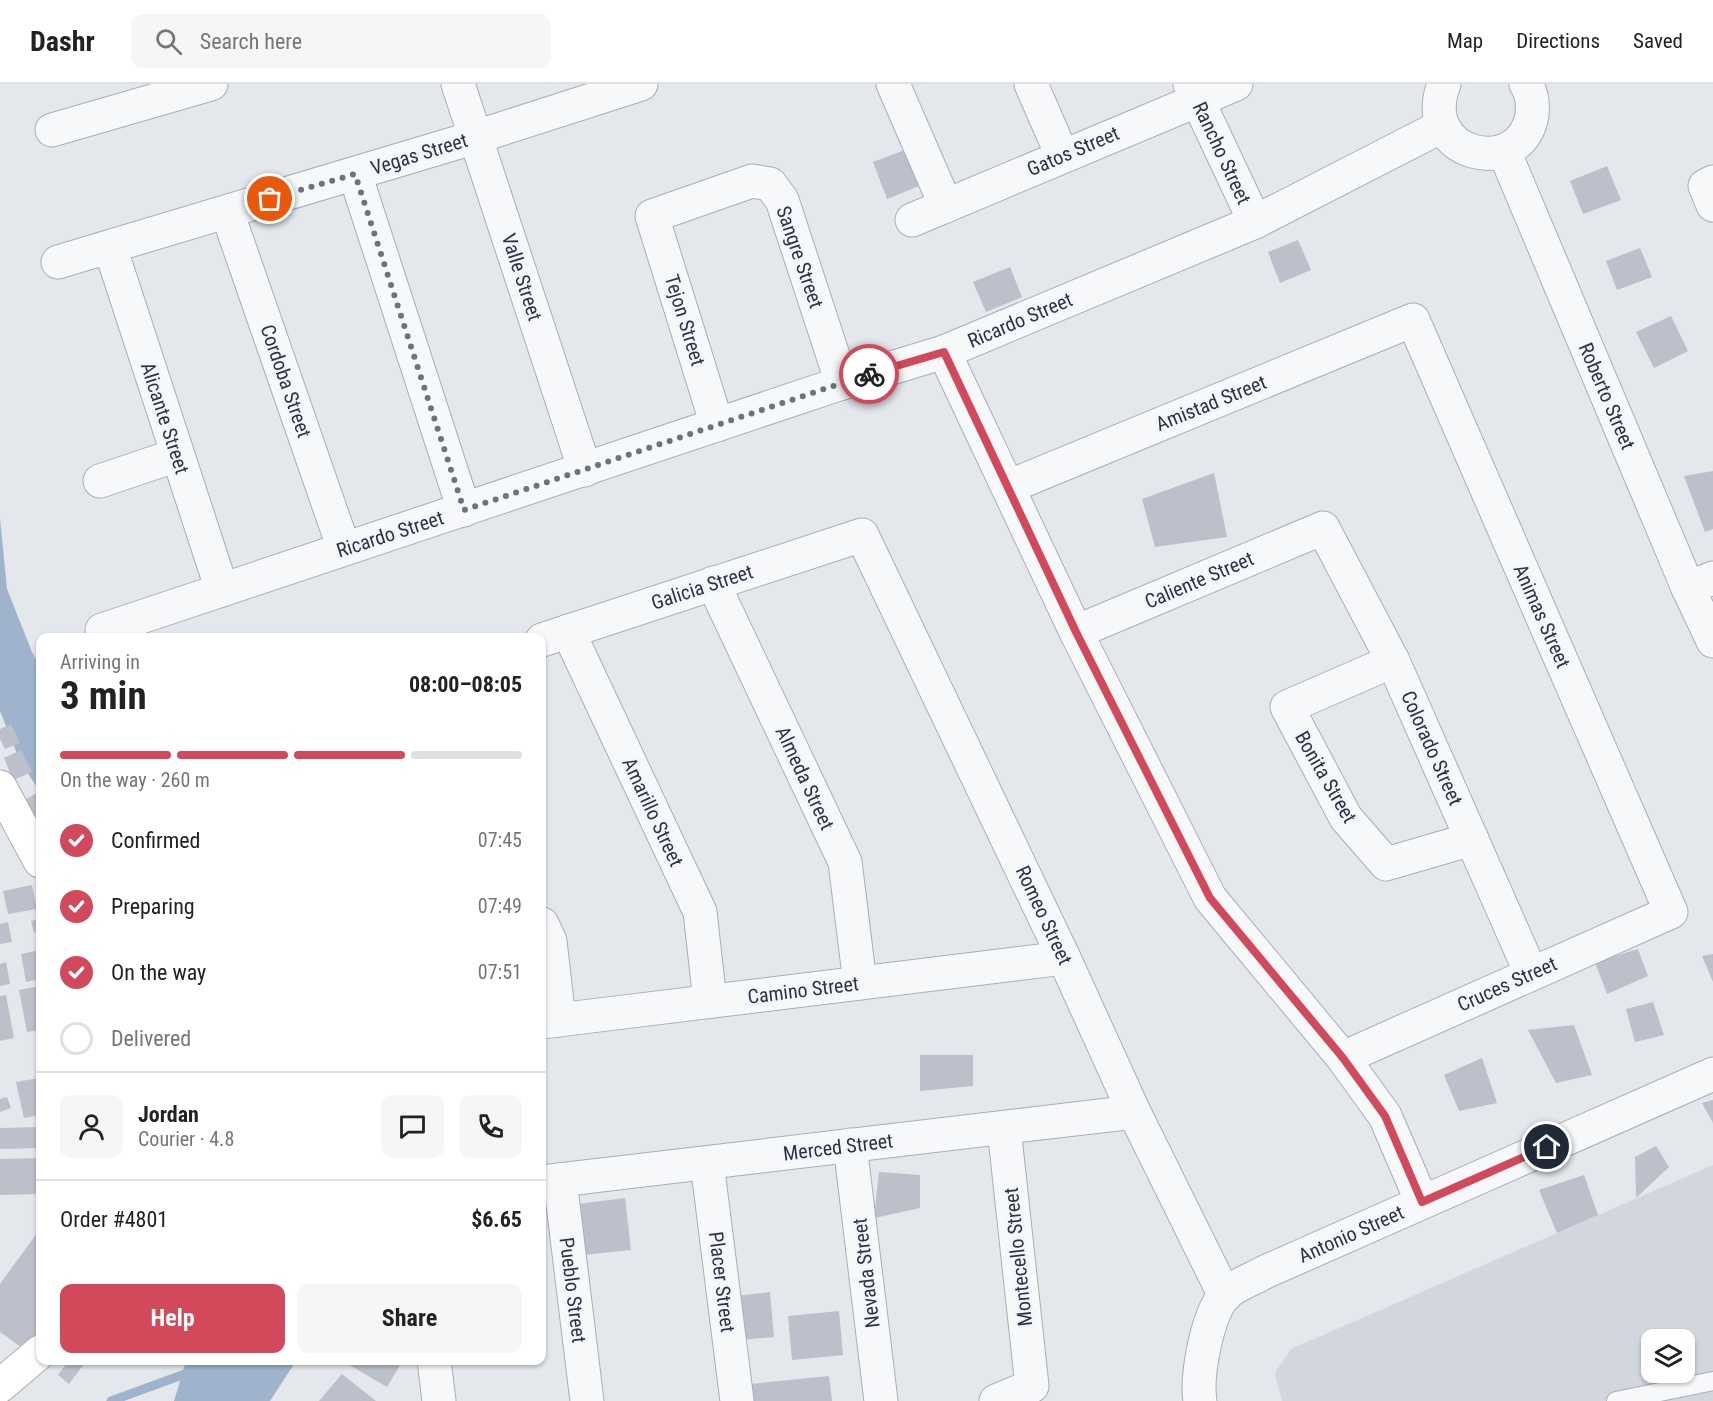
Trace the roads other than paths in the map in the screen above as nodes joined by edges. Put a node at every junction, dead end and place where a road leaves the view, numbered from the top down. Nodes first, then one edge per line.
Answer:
1 (458, 84) edge
2 (641, 84) edge
3 (893, 84) edge
4 (1031, 84) edge
5 (1236, 84) edge
6 (1444, 84) edge
7 (1531, 85) edge
8 (197, 86) edge
9 (1193, 92) edge
10 (1442, 126) junction
11 (52, 130) dead end
12 (476, 137) junction
13 (1504, 151) junction
14 (1062, 155) junction
15 (355, 174) junction
16 (946, 206) junction
17 (227, 212) junction
18 (652, 216) joint
19 (912, 220) dead end
20 (1255, 222) junction
21 (110, 247) junction
22 (58, 262) dead end
23 (1413, 320) joint
24 (944, 352) junction
25 (842, 382) junction
26 (717, 425) junction
27 (177, 454) junction
28 (585, 470) junction
29 (100, 482) dead end
30 (1008, 487) junction
31 (464, 510) junction
32 (1323, 528) joint
33 (862, 535) joint
34 (344, 549) junction
35 (713, 583) junction
36 (1700, 583) edge
37 (222, 590) junction
38 (102, 630) dead end
39 (1076, 632) junction
40 (555, 635) edge
41 (1713, 641) edge
42 (1393, 661) junction
43 (0, 787) edge
44 (1472, 838) junction
45 (36, 854) edge
46 (1671, 912) joint
47 (546, 933) edge
48 (1064, 958) junction
49 (1531, 974) junction
50 (860, 982) junction
51 (710, 1001) junction
52 (550, 1021) edge
53 (1343, 1058) junction
54 (1713, 1074) edge
55 (1134, 1112) junction
56 (1004, 1128) junction
57 (850, 1145) junction
58 (706, 1163) junction
59 (551, 1181) edge
60 (1422, 1202) junction
61 (1225, 1296) junction
62 (36, 1355) edge
63 (434, 1365) edge
64 (1713, 1381) edge
65 (0, 1386) edge
66 (437, 1400) edge
67 (587, 1401) edge
68 (737, 1401) edge
69 (881, 1401) edge
70 (996, 1401) edge
71 (1200, 1401) edge
72 (1616, 1401) edge

1 - 12 street, Valle Street
2 - 12 street, Vegas Street
3 - 16 street
4 - 14 street
5 - 9 street, Gatos Street
6 - 10 street
7 - 13 street
8 - 11 street
9 - 14 street, Gatos Street
9 - 20 street, Rancho Street
10 - 13 street
10 - 20 street, Ricardo Street
12 - 15 street, Vegas Street
12 - 28 street, Valle Street
13 - 36 street, Roberto Street
14 - 16 street, Gatos Street
15 - 17 street, Vegas Street
15 - 31 street
16 - 19 street, Gatos Street
17 - 21 street, Vegas Street
17 - 34 street, Cordoba Street
18 - 25 street, Sangre Street
18 - 26 street, Tejon Street
20 - 24 street, Ricardo Street
21 - 22 street, Vegas Street
21 - 27 street, Alicante Street
23 - 30 street, Amistad Street
23 - 46 street, Animas Street
24 - 25 street, Ricardo Street
24 - 30 street
25 - 26 street, Ricardo Street
26 - 28 street, Ricardo Street
27 - 29 street
27 - 37 street, Alicante Street
28 - 31 street, Ricardo Street
30 - 39 street
31 - 34 street, Ricardo Street
32 - 39 street, Caliente Street
32 - 42 street, Colorado Street
33 - 35 street, Galicia Street
33 - 48 street, Romeo Street
34 - 37 street, Ricardo Street
35 - 40 street, Galicia Street
35 - 50 street, Almeda Street
36 - 41 street, Roberto Street
37 - 38 street, Ricardo Street
39 - 53 street
40 - 51 street, Amarillo Street
42 - 44 street, Colorado Street
42 - 44 street, Bonita Street
43 - 45 main road
44 - 49 street, Colorado Street
46 - 49 street, Cruces Street
47 - 52 street
48 - 50 street, Camino Street
48 - 55 street, Romeo Street
49 - 53 street, Cruces Street
50 - 51 street, Camino Street
51 - 52 street, Camino Street
53 - 60 street
54 - 60 street, Antonio Street
55 - 56 street, Merced Street
55 - 61 street, Romeo Street
56 - 57 street, Merced Street
56 - 70 street, Montecello Street
57 - 58 street, Merced Street
57 - 69 street, Nevada Street
58 - 59 street, Merced Street
58 - 68 street, Placer Street
59 - 67 street, Pueblo Street
60 - 61 street, Antonio Street
61 - 71 street
62 - 65 main road
63 - 66 street
64 - 72 lane

